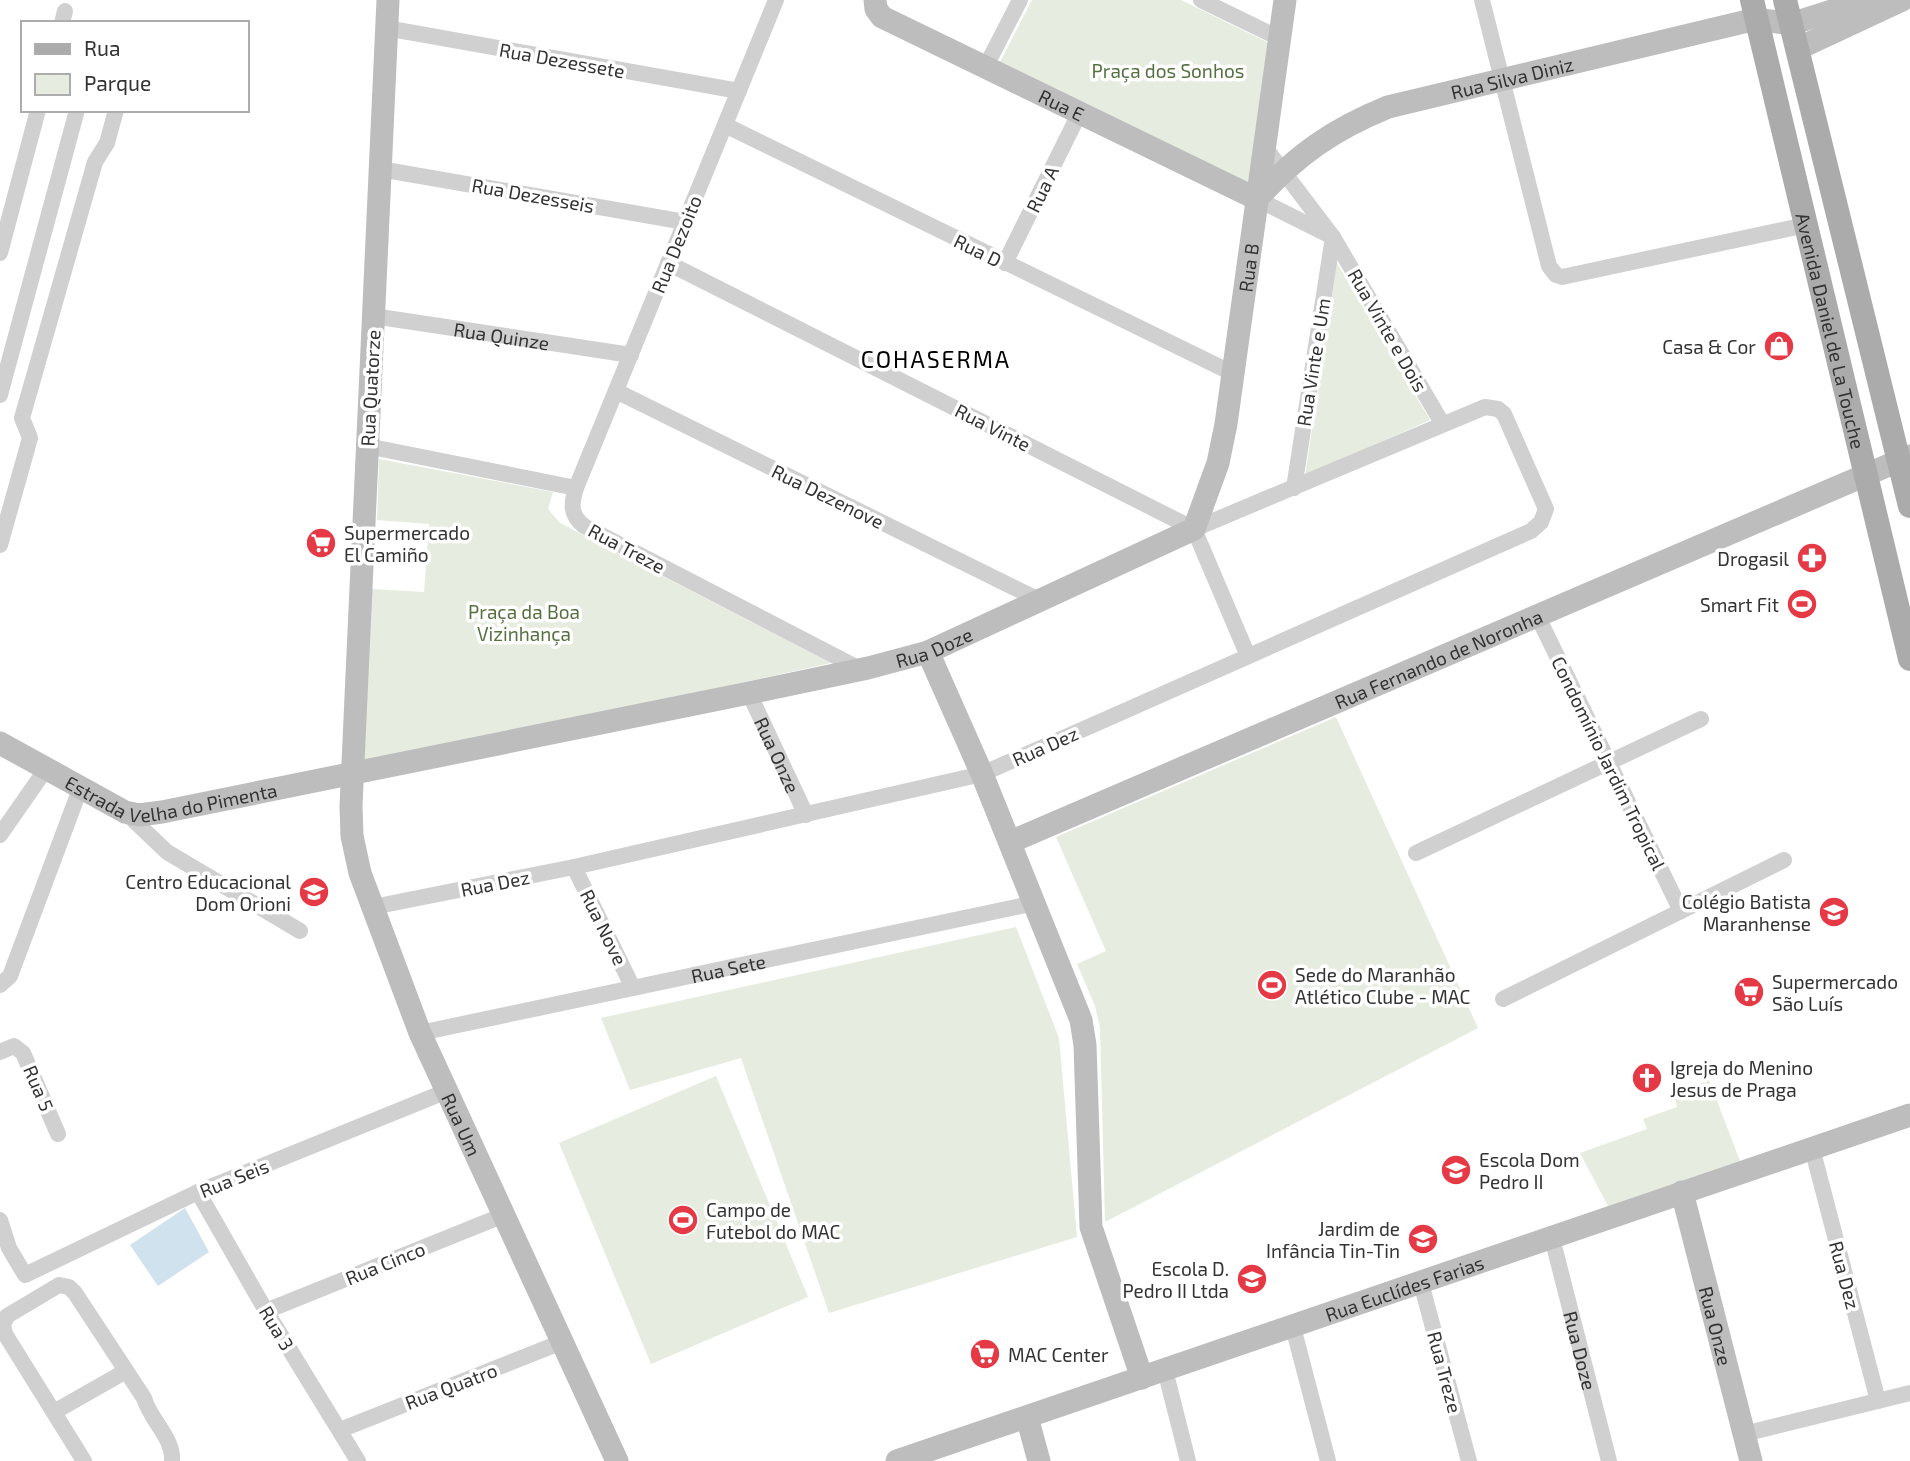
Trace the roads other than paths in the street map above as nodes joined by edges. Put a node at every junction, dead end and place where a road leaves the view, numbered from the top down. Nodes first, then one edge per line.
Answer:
1 (388, 0) edge
2 (776, 0) edge
3 (875, 0) edge
4 (1020, 0) edge
5 (1201, 0) edge
6 (1285, 0) edge
7 (1482, 0) edge
8 (1785, 0) edge
9 (1866, 0) edge
10 (1902, 0) edge
11 (1754, 9) edge
12 (1791, 24) junction
13 (386, 28) junction
14 (1279, 38) junction
15 (1797, 49) junction
16 (1765, 52) junction
17 (985, 68) junction
18 (1502, 78) junction
19 (739, 92) junction
20 (37, 112) edge
21 (76, 112) edge
22 (115, 112) edge
23 (1079, 114) junction
24 (725, 125) junction
25 (1264, 146) junction
26 (380, 169) junction
27 (1284, 170) junction
28 (1257, 199) junction
29 (685, 222) junction
30 (1806, 225) junction
31 (1333, 237) junction
32 (0, 253) edge
33 (668, 263) junction
34 (1005, 263) junction
35 (373, 316) junction
36 (631, 355) junction
37 (1232, 373) junction
38 (616, 391) junction
39 (0, 395) edge
40 (1478, 408) joint
41 (1442, 423) junction
42 (367, 446) junction
43 (1905, 458) edge
44 (1866, 474) junction
45 (576, 488) junction
46 (1293, 488) junction
47 (1910, 506) edge
48 (1194, 529) junction
49 (0, 545) edge
50 (1040, 600) junction
51 (1537, 615) junction
52 (928, 652) junction
53 (1248, 656) junction
54 (1910, 659) edge
55 (860, 669) junction
56 (749, 693) junction
57 (1701, 719) dead end
58 (0, 743) edge
59 (1608, 762) junction
60 (46, 769) junction
61 (982, 774) junction
62 (352, 775) junction
63 (80, 789) junction
64 (125, 812) junction
65 (806, 816) junction
66 (0, 835) edge
67 (1010, 842) junction
68 (1416, 853) dead end
69 (1784, 860) dead end
70 (574, 867) junction
71 (1035, 902) junction
72 (373, 907) junction
73 (1681, 911) junction
74 (300, 931) dead end
75 (0, 985) edge
76 (633, 988) junction
77 (1503, 999) dead end
78 (420, 1033) junction
79 (7, 1049) edge
80 (447, 1091) junction
81 (1910, 1115) edge
82 (58, 1135) dead end
83 (1812, 1148) junction
84 (198, 1192) junction
85 (1682, 1192) junction
86 (504, 1215) junction
87 (0, 1220) edge
88 (1552, 1238) junction
89 (5, 1250) edge
90 (1422, 1283) junction
91 (267, 1311) junction
92 (1293, 1327) junction
93 (562, 1342) junction
94 (1165, 1370) junction
95 (126, 1371) junction
96 (1142, 1378) junction
97 (1910, 1392) edge
98 (1878, 1401) junction
99 (54, 1412) junction
100 (1027, 1417) junction
101 (340, 1430) junction
102 (1744, 1434) junction
103 (84, 1461) edge
104 (172, 1461) edge
105 (358, 1461) edge
106 (616, 1461) edge
107 (898, 1461) edge
108 (1039, 1461) edge
109 (1188, 1461) edge
110 (1328, 1461) edge
111 (1469, 1461) edge
112 (1609, 1461) edge
113 (1751, 1461) edge

1 - 13 street, Rua Quatorze
2 - 19 street, Rua Dezoito
3 - 17 street, Rua E
4 - 17 street
5 - 14 street
6 - 14 street, Rua B
7 - 18 street
8 - 12 main road, Avenida Daniel de La Touche
9 - 12 street
10 - 15 street
11 - 12 street, Rua Silva Diniz
11 - 16 main road, Avenida Daniel de La Touche
11 - 18 street, Rua Silva Diniz
12 - 15 main road, Avenida Daniel de La Touche
12 - 16 main road
13 - 19 street, Rua Dezessete
13 - 26 street, Rua Quatorze
14 - 25 street, Rua B
15 - 43 main road, Avenida Daniel de La Touche
16 - 30 main road, Avenida Daniel de La Touche
17 - 23 street, Rua E
18 - 27 street, Rua Silva Diniz
18 - 30 street
19 - 24 street, Rua Dezoito
20 - 32 street
21 - 39 street
22 - 49 street
23 - 28 street, Rua E
23 - 34 street, Rua A
24 - 29 street, Rua Dezoito
24 - 34 street, Rua D
25 - 27 street, Rua Vinte e Dois
25 - 28 street, Rua B
26 - 29 street, Rua Dezesseis
26 - 35 street, Rua Quatorze
27 - 28 street, Rua Silva Diniz
27 - 31 street, Rua Vinte e Dois
28 - 31 street
28 - 37 street, Rua B
29 - 33 street, Rua Dezoito
30 - 44 main road, Avenida Daniel de La Touche
31 - 41 street, Rua Vinte e Dois
31 - 46 street, Rua Vinte e Um
33 - 36 street, Rua Dezoito
33 - 48 street, Rua Vinte
34 - 37 street, Rua D
35 - 36 street, Rua Quinze
35 - 42 street, Rua Quatorze
36 - 38 street, Rua Dezoito
37 - 48 street, Rua B
38 - 45 street, Rua Dezoito
38 - 50 street, Rua Dezenove
40 - 41 street, Rua Doze
40 - 53 street, Rua Dez
41 - 46 street, Rua Doze
42 - 45 street
42 - 62 street, Rua Quatorze
43 - 44 street, Rua Fernando de Noronha
43 - 47 main road, Avenida Daniel de La Touche
44 - 51 street, Rua Fernando de Noronha
44 - 54 main road, Avenida Daniel de La Touche
45 - 55 street, Rua Treze
46 - 48 street, Rua Doze
48 - 50 street, Rua Doze
48 - 53 street
50 - 52 street, Rua Doze
51 - 59 street, Condomínio Jardim Tropical
51 - 67 street, Rua Fernando de Noronha
52 - 55 street, Rua Doze
52 - 61 street
53 - 61 street, Rua Dez
55 - 56 street, Rua Doze
56 - 62 street, Rua Doze
56 - 65 street, Rua Onze
57 - 59 street
58 - 60 street, Estrada Velha do Pimenta
59 - 68 street
59 - 73 street, Condomínio Jardim Tropical
60 - 63 street, Estrada Velha do Pimenta
60 - 66 street
61 - 65 street, Rua Dez
61 - 67 street
62 - 64 street, Estrada Velha do Pimenta
62 - 72 street, Rua Um
63 - 64 street, Estrada Velha do Pimenta
63 - 75 street
64 - 74 street
65 - 70 street, Rua Dez
67 - 71 street
69 - 73 street
70 - 72 street, Rua Dez
70 - 76 street, Rua Nove
71 - 76 street, Rua Sete
71 - 96 street
72 - 78 street, Rua Um
73 - 77 street
76 - 78 street, Rua Sete
78 - 80 street, Rua Um
79 - 82 street, Rua 5
80 - 84 street, Rua Seis
80 - 86 street, Rua Um
81 - 83 street, Rua Euclídes Farias
83 - 85 street, Rua Euclídes Farias
83 - 98 street, Rua Dez
84 - 89 street, Rua Seis
84 - 91 street, Rua 3
85 - 88 street, Rua Euclídes Farias
85 - 102 street, Rua Onze
86 - 91 street, Rua Cinco
86 - 93 street, Rua Um
87 - 89 street
88 - 90 street, Rua Euclídes Farias
88 - 112 street, Rua Doze
90 - 92 street, Rua Euclídes Farias
90 - 111 street, Rua Treze
91 - 101 street, Rua 3
92 - 94 street, Rua Euclídes Farias
92 - 110 street
93 - 101 street, Rua Quatro
93 - 106 street, Rua Um
94 - 96 street, Rua Euclídes Farias
94 - 109 street
95 - 99 street
95 - 99 street
95 - 104 street
96 - 100 street, Rua Euclídes Farias
97 - 98 street
98 - 102 street
99 - 103 street
100 - 107 street, Rua Euclídes Farias
100 - 108 street
101 - 105 street, Rua 3
102 - 113 street, Rua Onze

